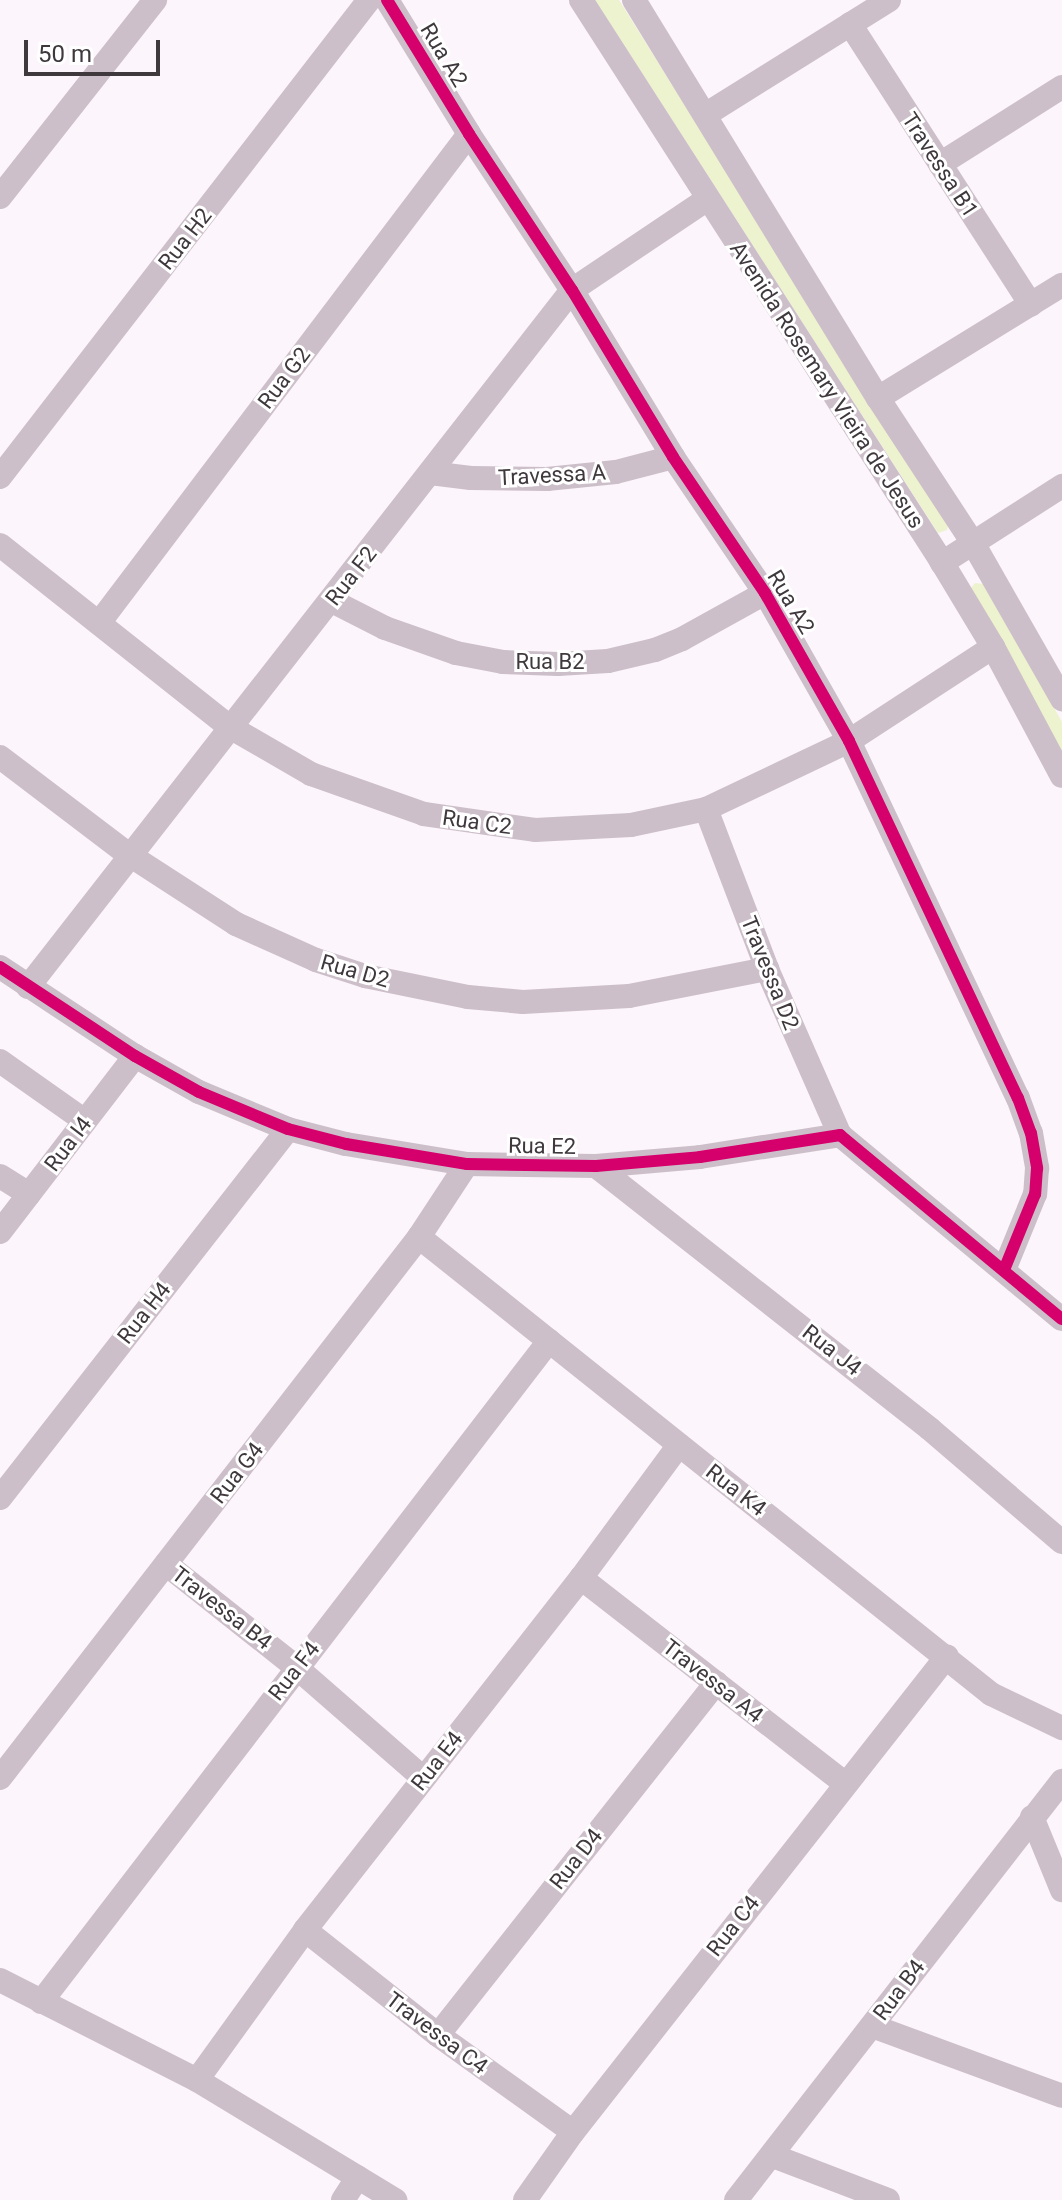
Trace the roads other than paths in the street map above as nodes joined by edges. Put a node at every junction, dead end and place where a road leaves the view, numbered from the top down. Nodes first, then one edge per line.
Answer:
1 (155, 0) edge
2 (369, 0) edge
3 (387, 0) edge
4 (581, 0) edge
5 (634, 0) edge
6 (889, 0) edge
7 (850, 24) junction
8 (1062, 87) edge
9 (705, 115) junction
10 (469, 134) junction
11 (940, 164) junction
12 (0, 197) edge
13 (706, 200) junction
14 (1062, 285) edge
15 (572, 290) junction
16 (1031, 305) junction
17 (878, 398) junction
18 (673, 457) junction
19 (430, 473) junction
20 (0, 477) edge
21 (1062, 486) edge
22 (973, 543) junction
23 (0, 545) edge
24 (942, 563) junction
25 (765, 593) junction
26 (332, 601) junction
27 (99, 623) junction
28 (993, 647) junction
29 (1059, 687) edge
30 (230, 727) junction
31 (849, 741) junction
32 (0, 757) edge
33 (1062, 776) edge
34 (706, 809) junction
35 (128, 854) junction
36 (0, 967) edge
37 (767, 969) junction
38 (28, 987) junction
39 (135, 1056) junction
40 (0, 1061) edge
41 (85, 1121) junction
42 (288, 1129) junction
43 (840, 1135) junction
44 (467, 1164) junction
45 (596, 1166) junction
46 (0, 1176) edge
47 (29, 1194) junction
48 (0, 1232) edge
49 (419, 1237) junction
50 (1004, 1270) junction
51 (1062, 1319) edge
52 (549, 1341) junction
53 (679, 1445) junction
54 (0, 1498) edge
55 (1062, 1542) edge
56 (166, 1564) junction
57 (581, 1578) junction
58 (947, 1656) junction
59 (297, 1668) junction
60 (716, 1683) junction
61 (1062, 1728) edge
62 (0, 1778) edge
63 (423, 1778) junction
64 (1062, 1781) edge
65 (844, 1783) junction
66 (1032, 1817) junction
67 (1062, 1890) edge
68 (305, 1930) junction
69 (0, 1980) edge
70 (41, 2002) junction
71 (872, 2026) junction
72 (438, 2035) junction
73 (197, 2080) junction
74 (1062, 2096) edge
75 (573, 2132) junction
76 (773, 2156) junction
77 (358, 2177) junction
78 (343, 2200) edge
79 (395, 2200) edge
80 (525, 2200) edge
81 (736, 2200) edge
82 (888, 2200) edge

1 - 12 street
2 - 20 street, Rua H2
3 - 10 street, Rua A2
4 - 13 street, Avenida Rosemary Vieira de Jesus
5 - 9 street, Avenida Rosemary Vieira de Jesus
6 - 7 street
7 - 9 street
7 - 11 street, Travessa B1
8 - 11 street
9 - 17 street, Avenida Rosemary Vieira de Jesus
10 - 15 street, Rua A2
10 - 27 street, Rua G2
11 - 16 street, Travessa B1
13 - 15 street, Rua F2
13 - 24 street, Avenida Rosemary Vieira de Jesus
14 - 16 street
15 - 18 street, Rua A2
15 - 19 street, Rua F2
16 - 17 street
17 - 22 street, Avenida Rosemary Vieira de Jesus
18 - 19 street, Travessa A
18 - 25 street, Rua A2
19 - 26 street, Rua F2
21 - 22 street
22 - 24 street
22 - 29 street, Avenida Rosemary Vieira de Jesus
23 - 27 street, Rua C2
24 - 28 street, Avenida Rosemary Vieira de Jesus
25 - 26 street, Rua B2
25 - 31 street, Rua A2
26 - 30 street, Rua F2
27 - 30 street, Rua C2
28 - 31 street, Rua C2
28 - 33 street, Avenida Rosemary Vieira de Jesus
30 - 34 street, Rua C2
30 - 35 street, Rua F2
31 - 34 street, Rua C2
31 - 50 street, Rua A2
32 - 35 street, Rua D2
34 - 37 street, Travessa D2
35 - 37 street, Rua D2
35 - 38 street, Rua F2
36 - 38 street, Rua E2
37 - 43 street, Travessa D2
38 - 39 street, Rua E2
39 - 41 street, Rua I4
39 - 42 street, Rua E2
40 - 41 street
41 - 47 street, Rua I4
42 - 44 street, Rua E2
42 - 54 street, Rua H4
43 - 45 street, Rua E2
43 - 50 street
44 - 45 street, Rua E2
44 - 49 street, Rua G4
45 - 55 street, Rua J4
46 - 47 street
47 - 48 street, Rua I4
49 - 52 street, Rua K4
49 - 56 street, Rua G4
50 - 51 street
52 - 53 street, Rua K4
52 - 59 street, Rua F4
53 - 57 street, Rua E4
53 - 58 street, Rua K4
56 - 59 street, Travessa B4
56 - 62 street, Rua G4
57 - 60 street, Travessa A4
57 - 63 street, Rua E4
58 - 61 street, Rua K4
58 - 65 street, Rua C4
59 - 63 street, Travessa B4
59 - 70 street, Rua F4
60 - 65 street, Travessa A4
60 - 72 street, Rua D4
63 - 68 street, Rua E4
64 - 66 street, Rua B4
65 - 75 street, Rua C4
66 - 67 street
66 - 71 street, Rua B4
68 - 72 street, Travessa C4
68 - 73 street, Rua E4
69 - 70 street
70 - 73 street
71 - 74 street
71 - 76 street, Rua B4
72 - 75 street, Travessa C4
73 - 77 street
75 - 80 street, Rua C4
76 - 81 street, Rua B4
76 - 82 street
77 - 78 street
77 - 79 street

